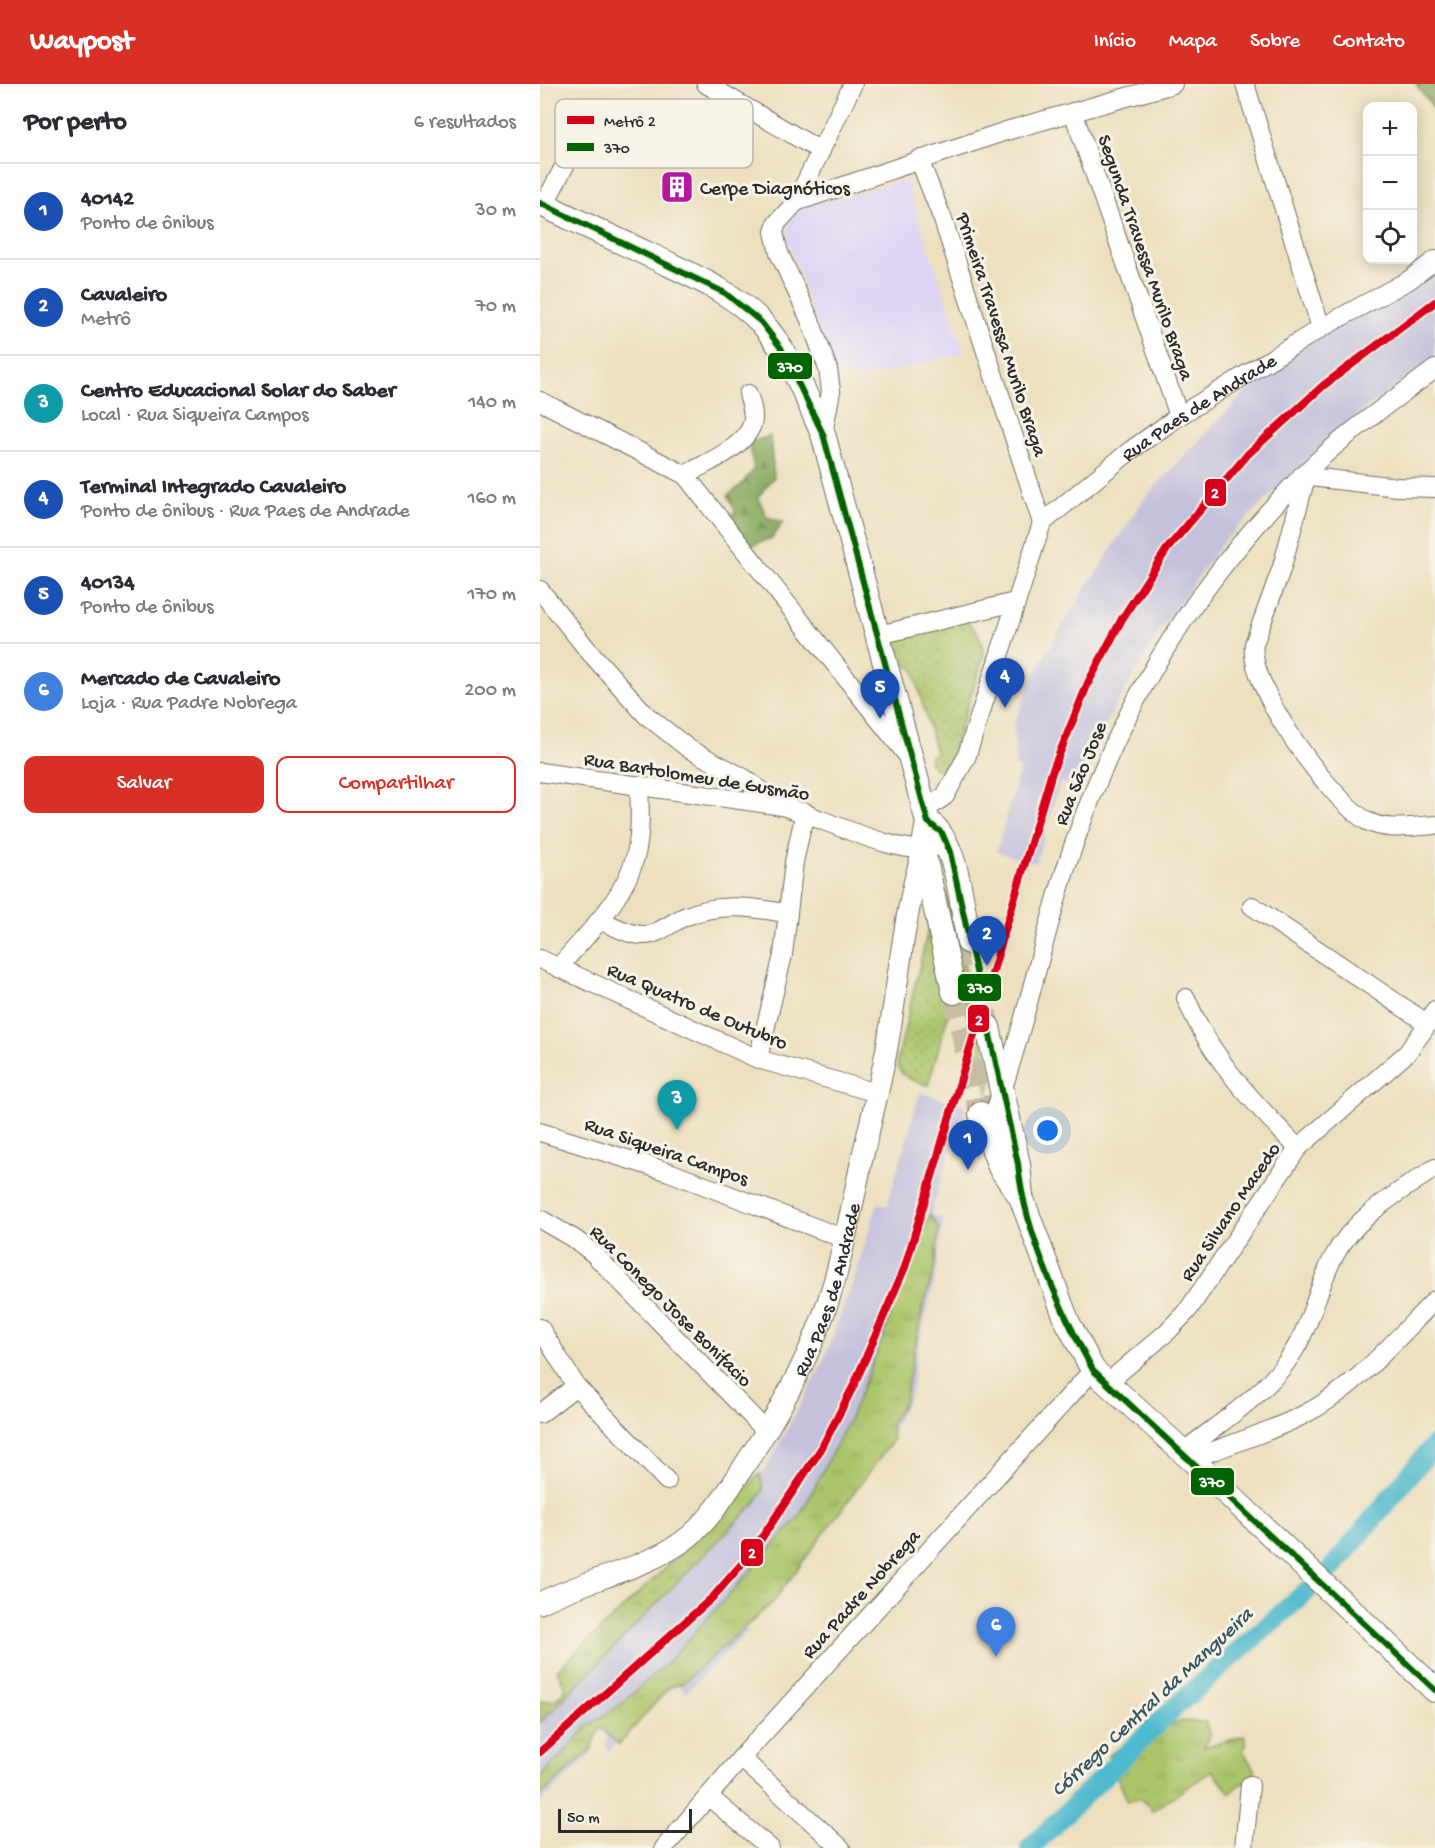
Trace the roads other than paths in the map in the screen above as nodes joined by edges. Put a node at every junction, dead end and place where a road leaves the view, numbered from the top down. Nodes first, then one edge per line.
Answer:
1 (706, 84) edge
2 (853, 84) edge
3 (1173, 84) edge
4 (1245, 84) edge
5 (732, 99) edge
6 (753, 111) edge
7 (1073, 112) junction
8 (821, 151) junction
9 (919, 159) junction
10 (562, 168) edge
11 (796, 202) junction
12 (542, 204) edge
13 (1435, 260) edge
14 (1321, 328) junction
15 (1435, 369) edge
16 (748, 394) dead end
17 (540, 401) edge
18 (1179, 416) junction
19 (823, 434) junction
20 (685, 475) junction
21 (1304, 477) junction
22 (1435, 488) edge
23 (1042, 524) junction
24 (540, 590) edge
25 (1015, 602) junction
26 (876, 636) junction
27 (912, 761) junction
28 (540, 772) edge
29 (639, 785) junction
30 (782, 806) junction
31 (806, 812) junction
32 (926, 816) junction
33 (1435, 825) edge
34 (947, 842) junction
35 (924, 851) junction
36 (1251, 906) dead end
37 (788, 914) junction
38 (599, 920) junction
39 (969, 942) tunnel mouth
40 (540, 958) edge
41 (558, 968) junction
42 (954, 992) tunnel mouth
43 (1186, 998) dead end
44 (1432, 1017) edge
45 (988, 1027) tunnel mouth
46 (758, 1059) junction
47 (877, 1093) junction
48 (1001, 1093) junction
49 (984, 1123) joint
50 (540, 1132) edge
51 (1298, 1148) junction
52 (1435, 1167) edge
53 (1021, 1197) junction
54 (540, 1220) edge
55 (845, 1239) junction
56 (1435, 1300) edge
57 (540, 1328) edge
58 (1099, 1377) junction
59 (576, 1386) junction
60 (540, 1414) edge
61 (766, 1431) junction
62 (1187, 1455) junction
63 (667, 1481) dead end
64 (540, 1603) edge
65 (1435, 1690) edge
66 (741, 1758) junction
67 (1250, 1785) dead end
68 (708, 1796) junction
69 (667, 1847) edge
70 (770, 1848) edge
71 (841, 1848) edge
72 (1244, 1848) edge

1 - 5 street
2 - 8 street
3 - 7 street
4 - 14 street
6 - 8 street
7 - 9 street
7 - 18 street, Segunda Travessa Murilo Braga
8 - 11 street
9 - 11 street
9 - 23 street, Primeira Travessa Murilo Braga
10 - 12 street
11 - 19 street
12 - 19 main road
13 - 14 street, Rua Paes de Andrade
14 - 18 street, Rua Paes de Andrade
15 - 21 street, Rua São Jose
16 - 20 street
17 - 20 street
18 - 23 street, Rua Paes de Andrade
19 - 26 main road
20 - 27 street
21 - 22 street
21 - 33 street
21 - 48 street, Rua São Jose
23 - 25 street
24 - 30 street
25 - 26 street
25 - 32 street
26 - 27 main road
27 - 32 main road
28 - 29 street, Rua Bartolomeu de Gusmão
29 - 30 street, Rua Bartolomeu de Gusmão
29 - 38 street
30 - 31 street, Rua Bartolomeu de Gusmão
31 - 35 street, Rua Bartolomeu de Gusmão
31 - 37 street
32 - 34 main road
32 - 35 main road
34 - 35 street
34 - 39 main road
35 - 42 main road
35 - 47 street, Rua Paes de Andrade
36 - 44 street
37 - 38 street
37 - 46 street
38 - 41 street
40 - 41 street, Rua Quatro de Outubro
41 - 46 street, Rua Quatro de Outubro
43 - 51 street
44 - 51 street, Rua Silvano Macedo
45 - 48 main road
46 - 47 street, Rua Quatro de Outubro
47 - 55 street, Rua Paes de Andrade
48 - 49 street, Rua São Jose
48 - 53 main road
49 - 53 main road
50 - 55 street, Rua Siqueira Campos
51 - 58 street, Rua Silvano Macedo
52 - 62 street
53 - 58 main road
54 - 61 street, Rua Conego Jose Bonifacio
55 - 61 street, Rua Paes de Andrade
56 - 62 street
57 - 59 street
58 - 62 main road
58 - 66 street, Rua Padre Nobrega
59 - 60 street
59 - 63 street
61 - 64 street, Rua Paes de Andrade
62 - 65 main road
66 - 68 street, Rua Padre Nobrega
66 - 71 street
67 - 72 street
68 - 69 street, Rua Padre Nobrega
68 - 70 street

